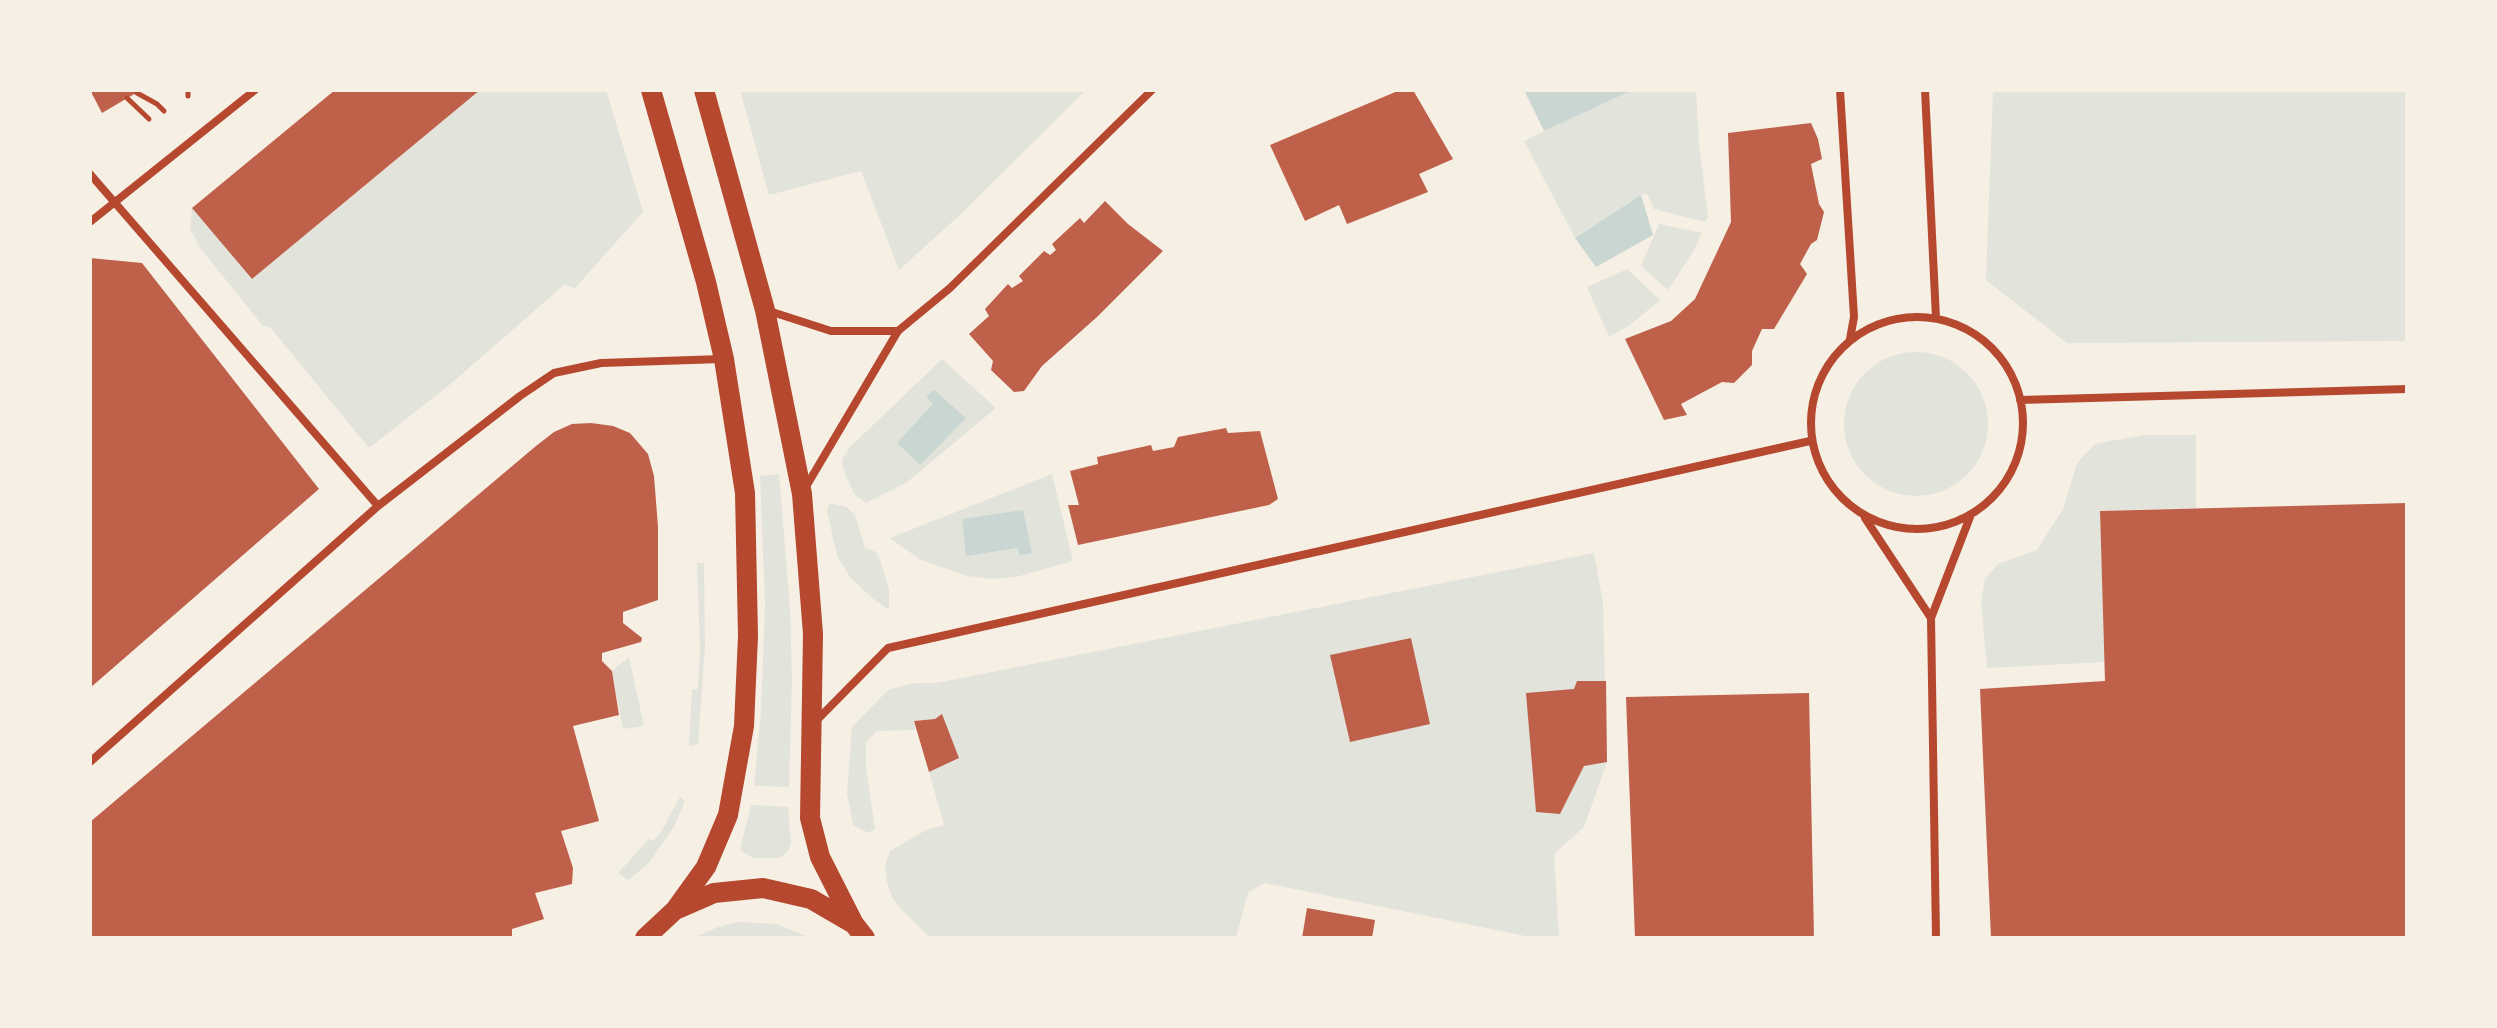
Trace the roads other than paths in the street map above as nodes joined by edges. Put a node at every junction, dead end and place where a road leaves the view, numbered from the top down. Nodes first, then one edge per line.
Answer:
1 (255, 90) edge
2 (651, 90) edge
3 (704, 90) edge
4 (1152, 90) edge
5 (1840, 90) edge
6 (1925, 90) edge
7 (90, 174) edge
8 (114, 203) junction
9 (90, 222) edge
10 (765, 310) junction
11 (1936, 318) junction
12 (898, 331) junction
13 (1850, 339) junction
14 (724, 359) junction
15 (2407, 389) edge
16 (2020, 400) junction
17 (1810, 441) junction
18 (802, 494) junction
19 (378, 506) junction
20 (1865, 517) junction
21 (1970, 517) junction
22 (1931, 618) junction
23 (811, 726) junction
24 (90, 762) edge
25 (675, 910) junction
26 (859, 931) edge
27 (645, 938) edge
28 (1936, 938) edge

1 - 8 street
2 - 14 main road
3 - 10 main road
4 - 12 street
5 - 13 street
6 - 11 street
7 - 8 street
8 - 9 street
8 - 19 street
10 - 12 street
10 - 18 main road
11 - 13 street
11 - 16 street
12 - 18 street
13 - 17 street
14 - 19 street
14 - 25 main road
15 - 16 street
16 - 21 street
17 - 20 street
17 - 23 street
18 - 23 main road
19 - 24 street
20 - 21 street
20 - 22 street
21 - 22 street
22 - 28 street
23 - 26 main road
25 - 26 main road
25 - 27 main road

